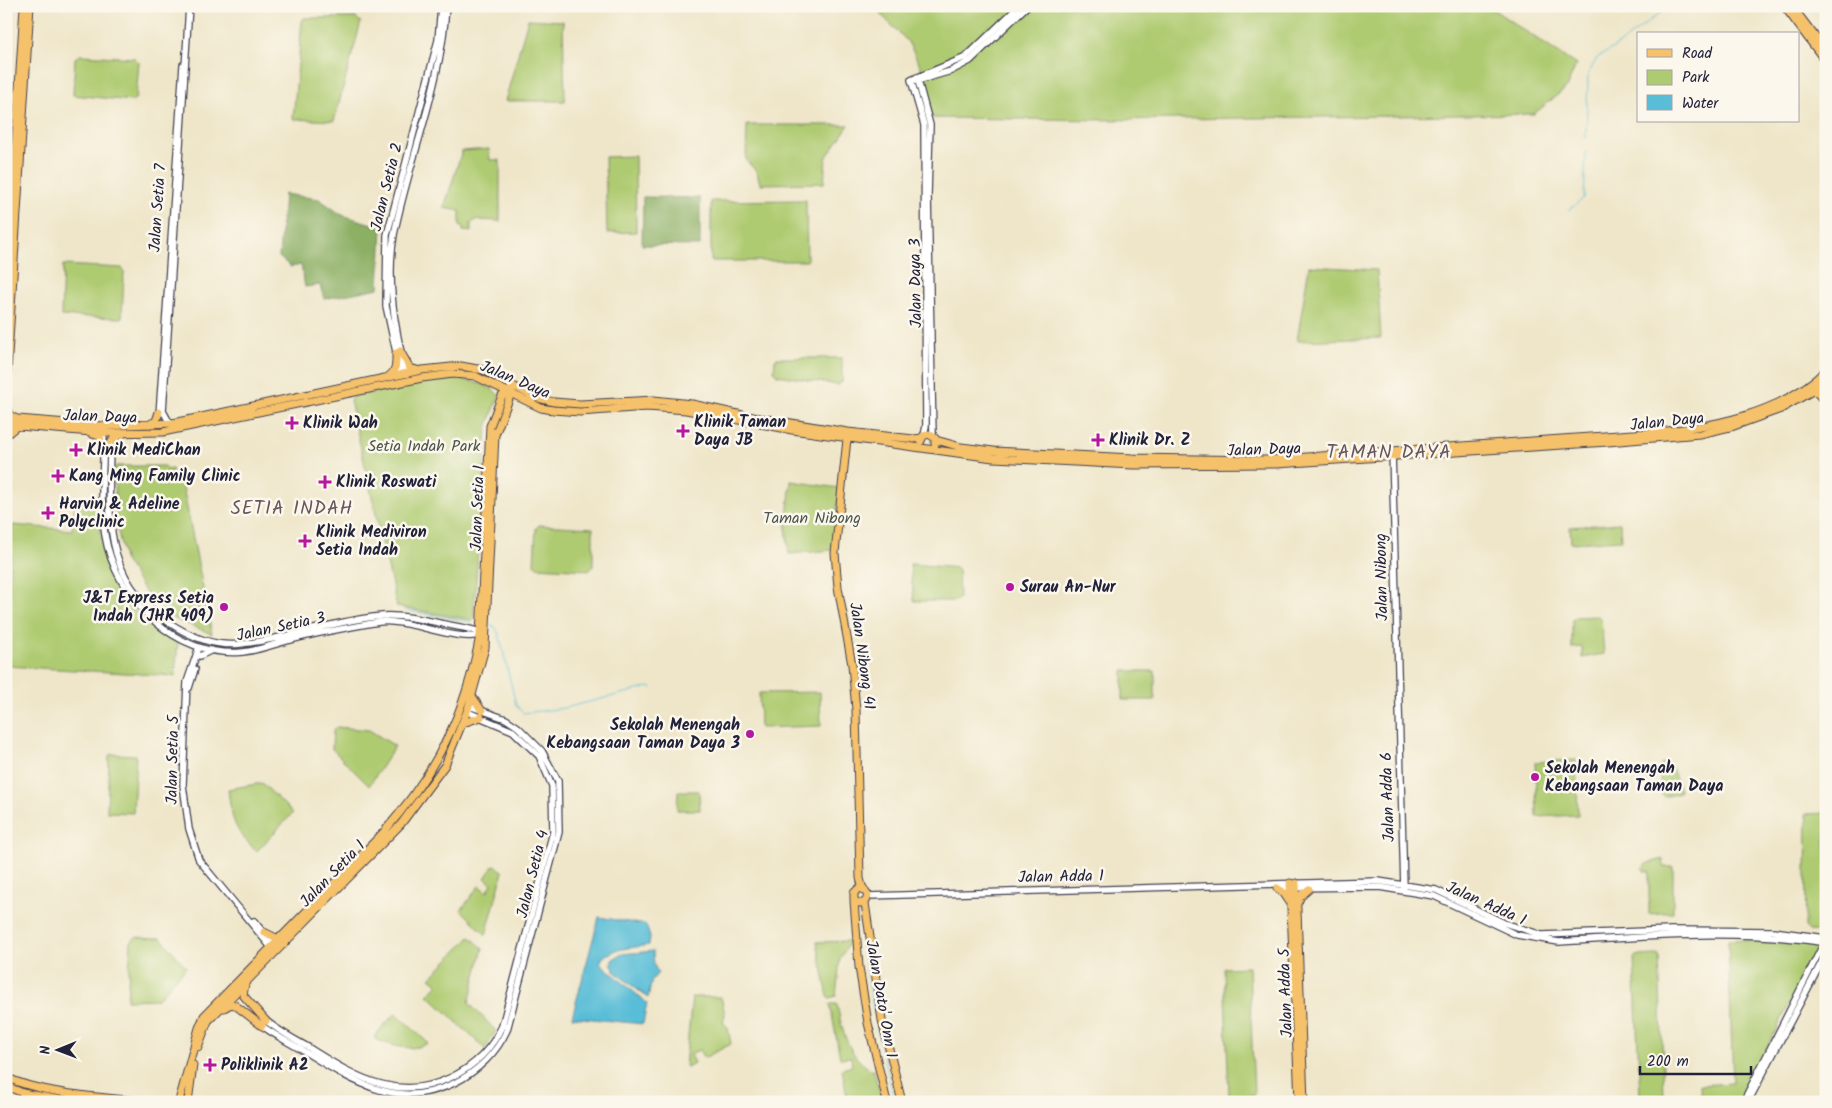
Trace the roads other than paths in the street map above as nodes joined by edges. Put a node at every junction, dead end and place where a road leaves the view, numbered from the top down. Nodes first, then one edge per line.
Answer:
1 (24, 6) edge
2 (30, 6) edge
3 (188, 6) edge
4 (1019, 6) edge
5 (1027, 6) edge
6 (1784, 6) edge
7 (1792, 6) edge
8 (444, 7) edge
9 (1826, 51) edge
10 (1826, 62) edge
11 (932, 77) junction
12 (915, 80) junction
13 (924, 98) junction
14 (927, 130) junction
15 (385, 271) junction
16 (391, 286) junction
17 (6, 296) edge
18 (385, 300) junction
19 (398, 352) junction
20 (1826, 370) edge
21 (422, 374) junction
22 (403, 376) junction
23 (382, 379) junction
24 (1826, 379) edge
25 (494, 380) junction
26 (391, 385) junction
27 (1814, 385) junction
28 (6, 388) edge
29 (509, 393) junction
30 (1826, 394) edge
31 (534, 397) junction
32 (524, 400) junction
33 (274, 402) junction
34 (1826, 403) edge
35 (503, 404) junction
36 (6, 405) edge
37 (260, 406) junction
38 (161, 411) junction
39 (270, 411) junction
40 (6, 418) edge
41 (17, 423) junction
42 (6, 425) edge
43 (147, 425) junction
44 (158, 425) junction
45 (174, 426) junction
46 (107, 429) junction
47 (86, 432) junction
48 (127, 433) junction
49 (6, 435) edge
50 (923, 436) junction
51 (934, 438) junction
52 (847, 439) junction
53 (107, 445) junction
54 (928, 448) junction
55 (1392, 454) junction
56 (487, 601) junction
57 (480, 612) junction
58 (316, 628) junction
59 (465, 628) junction
60 (330, 631) junction
61 (466, 635) junction
62 (480, 635) junction
63 (306, 636) junction
64 (189, 639) junction
65 (201, 646) junction
66 (216, 647) junction
67 (477, 652) junction
68 (198, 656) junction
69 (483, 662) junction
70 (470, 676) junction
71 (472, 696) junction
72 (1399, 702) joint
73 (468, 709) junction
74 (482, 714) junction
75 (463, 723) junction
76 (447, 739) junction
77 (432, 783) junction
78 (418, 790) junction
79 (416, 805) junction
80 (1255, 885) junction
81 (1293, 886) junction
82 (1404, 887) junction
83 (1277, 888) junction
84 (1309, 889) junction
85 (864, 894) junction
86 (854, 901) junction
87 (1293, 904) junction
88 (239, 906) junction
89 (264, 932) junction
90 (284, 934) junction
91 (1825, 941) edge
92 (275, 949) junction
93 (1826, 954) edge
94 (263, 966) junction
95 (232, 992) junction
96 (882, 1020) junction
97 (208, 1021) junction
98 (868, 1023) junction
99 (264, 1024) junction
100 (6, 1077) edge
101 (6, 1086) edge
102 (72, 1102) edge
103 (149, 1102) edge
104 (182, 1102) edge
105 (887, 1102) edge
106 (902, 1102) edge
107 (1299, 1102) edge
108 (1304, 1102) edge
109 (1743, 1102) edge
110 (1748, 1102) edge

1 - 17 main road
2 - 28 main road
3 - 38 street, Jalan Setia 7
4 - 12 street
5 - 11 street
6 - 10 main road
7 - 9 main road
8 - 15 street, Jalan Setia 2
8 - 16 street, Jalan Setia 2
11 - 12 street
11 - 13 street
12 - 13 street
12 - 14 street
13 - 14 street
14 - 50 street, Jalan Daya 3
14 - 51 street, Jalan Daya 3
15 - 16 street
15 - 18 street, Jalan Setia 2
16 - 18 street
16 - 19 street, Jalan Setia 2
18 - 19 street, Jalan Setia 2
19 - 21 main road
19 - 22 street, Jalan Setia 2
19 - 23 main road
20 - 27 main road, Jalan Daya
21 - 22 main road, Jalan Daya
21 - 25 main road, Jalan Daya
21 - 26 main road, Jalan Daya
22 - 23 main road, Jalan Daya
22 - 26 main road
23 - 33 main road, Jalan Daya
24 - 27 main road, Jalan Daya
25 - 29 main road
25 - 31 main road, Jalan Daya
25 - 35 main road
26 - 39 main road, Jalan Daya
27 - 30 main road
27 - 34 main road
27 - 55 main road, Jalan Daya
29 - 31 main road
29 - 32 main road, Jalan Daya
29 - 35 main road, Jalan Setia 1
31 - 50 main road, Jalan Daya
32 - 35 main road
32 - 52 main road, Jalan Daya
33 - 37 main road, Jalan Daya
33 - 39 main road
35 - 56 main road, Jalan Setia 1
35 - 57 main road, Jalan Setia 1
36 - 41 main road
37 - 39 main road
37 - 45 main road, Jalan Daya
38 - 43 main road
38 - 44 street, Jalan Setia 7
38 - 45 street
39 - 45 main road, Jalan Daya
40 - 41 main road, Jalan Daya
41 - 42 main road, Jalan Daya
41 - 46 main road, Jalan Daya
41 - 47 main road, Jalan Daya
41 - 49 main road
43 - 44 main road, Jalan Daya
43 - 46 main road, Jalan Daya
44 - 45 main road, Jalan Daya
45 - 48 main road, Jalan Daya
46 - 47 main road, Jalan Daya
46 - 48 main road, Jalan Daya
46 - 53 street, Jalan Setia 3
47 - 53 main road
48 - 53 main road
50 - 51 main road, Jalan Daya
50 - 54 main road
51 - 54 main road
51 - 55 main road, Jalan Daya
52 - 54 main road, Jalan Daya
52 - 85 main road, Jalan Nibong 41
53 - 64 street, Jalan Setia 3
54 - 55 main road, Jalan Daya
55 - 72 street, Jalan Nibong
56 - 62 main road
56 - 69 main road, Jalan Setia 1
57 - 59 street
57 - 62 main road, Jalan Setia 1
58 - 59 street, Jalan Setia 3
58 - 60 street
58 - 63 street
58 - 66 street, Jalan Setia 3
59 - 62 street, Jalan Setia 3
60 - 61 street, Jalan Setia 3
60 - 63 street, Jalan Setia 3
61 - 62 street, Jalan Setia 3
61 - 67 street
62 - 67 main road, Jalan Setia 1
62 - 69 main road
63 - 66 street, Jalan Setia 3
64 - 65 street
64 - 66 street, Jalan Setia 3
64 - 68 street
65 - 66 street, Jalan Setia 3
65 - 68 street, Jalan Setia 5
66 - 68 street
67 - 70 main road, Jalan Setia 1
68 - 88 street, Jalan Setia 5
69 - 71 main road, Jalan Setia 1
70 - 73 main road
70 - 76 main road, Jalan Setia 1
71 - 73 main road, Jalan Setia 1
71 - 74 main road
72 - 82 street, Jalan Adda 6
73 - 74 street, Jalan Setia 4
73 - 75 main road, Jalan Setia 1
73 - 76 main road
74 - 75 main road
74 - 99 street, Jalan Setia 4
75 - 77 main road, Jalan Setia 1
76 - 78 main road, Jalan Setia 1
77 - 78 main road
77 - 79 main road, Jalan Setia 1
78 - 79 main road
78 - 90 main road, Jalan Setia 1
79 - 92 main road, Jalan Setia 1
80 - 81 street, Jalan Adda 1
80 - 83 street, Jalan Adda 1
80 - 85 street, Jalan Adda 1
81 - 82 street, Jalan Adda 1
81 - 83 street, Jalan Adda 1
81 - 84 street, Jalan Adda 1
81 - 87 main road, Jalan Adda 5
82 - 84 street, Jalan Adda 1
82 - 91 street, Jalan Adda 1
83 - 87 main road
84 - 87 main road
85 - 86 main road
85 - 86 main road
85 - 96 main road, Jalan Dato' Onn 1
86 - 98 main road, Jalan Dato' Onn 1
87 - 107 main road, Jalan Adda 5
87 - 108 main road, Jalan Adda 5
88 - 89 street, Jalan Setia 5
88 - 92 street, Jalan Setia 5
89 - 90 main road
89 - 92 street, Jalan Setia 5
90 - 92 main road, Jalan Setia 1
91 - 109 street
92 - 94 main road, Jalan Setia 1
92 - 95 main road, Jalan Setia 1
93 - 110 street
94 - 95 main road, Jalan Setia 1
94 - 99 main road
95 - 97 main road, Jalan Setia 1
95 - 99 street, Jalan Setia 4
95 - 104 main road, Jalan Setia 1
96 - 98 main road
96 - 106 main road, Jalan Dato' Onn 1
97 - 99 main road
97 - 104 main road, Jalan Setia 1
98 - 105 main road, Jalan Dato' Onn 1
100 - 103 main road
101 - 102 main road

